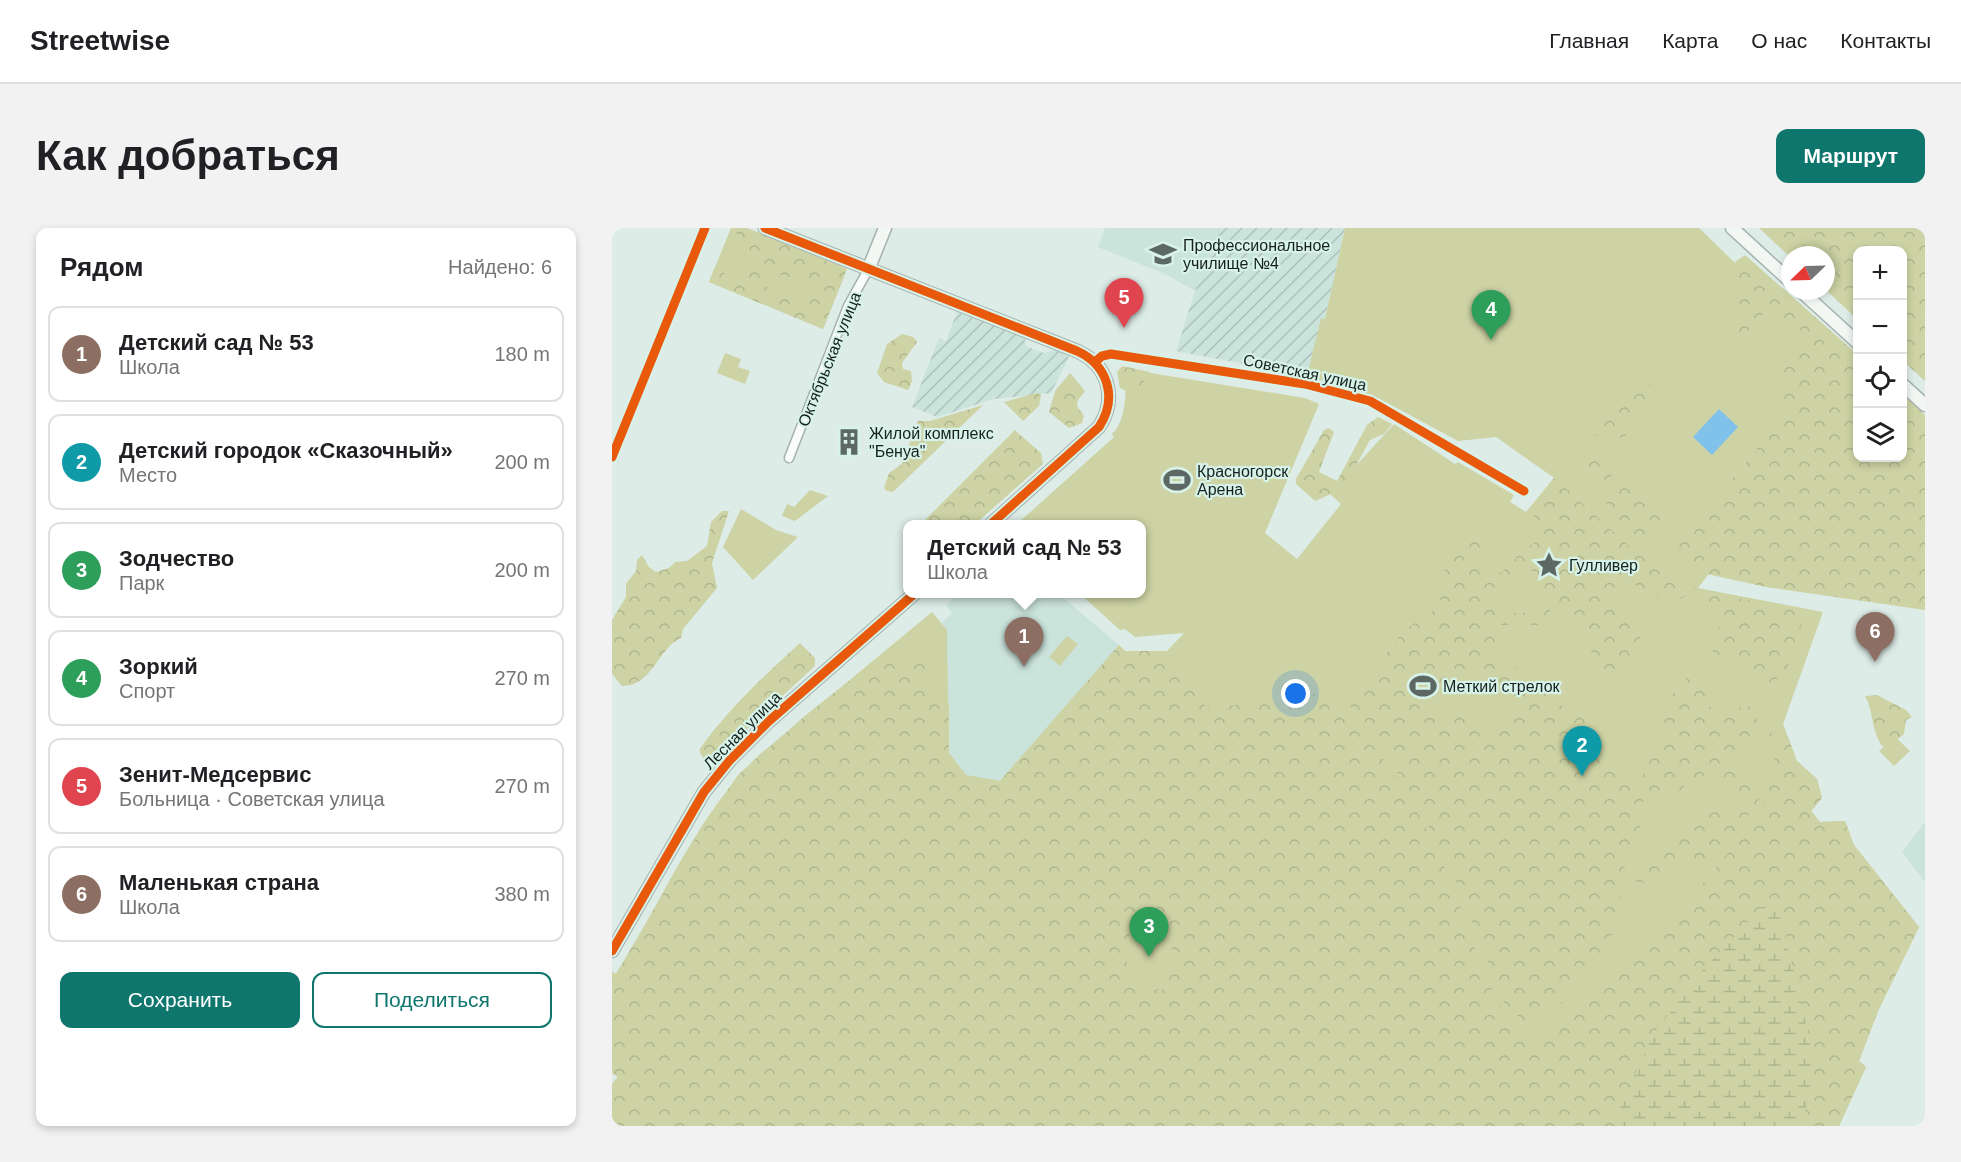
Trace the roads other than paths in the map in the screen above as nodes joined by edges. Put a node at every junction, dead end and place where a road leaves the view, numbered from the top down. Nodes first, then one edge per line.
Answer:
1 (705, 228) edge
2 (765, 228) edge
3 (885, 228) edge
4 (1732, 228) edge
5 (867, 270) junction
6 (1781, 273) edge
7 (1811, 300) edge
8 (1853, 339) edge
9 (1095, 362) junction
10 (1907, 389) edge
11 (1925, 405) edge
12 (612, 457) edge
13 (789, 458) dead end
14 (1524, 491) dead end
15 (997, 520) edge
16 (909, 598) edge
17 (612, 951) edge

1 - 12 street
2 - 5 street
3 - 5 street, Октябрьская улица
4 - 6 street
5 - 9 street
5 - 13 street, Октябрьская улица
7 - 8 street
9 - 14 street, Советская улица
9 - 15 street
10 - 11 street
16 - 17 street, Лесная улица

